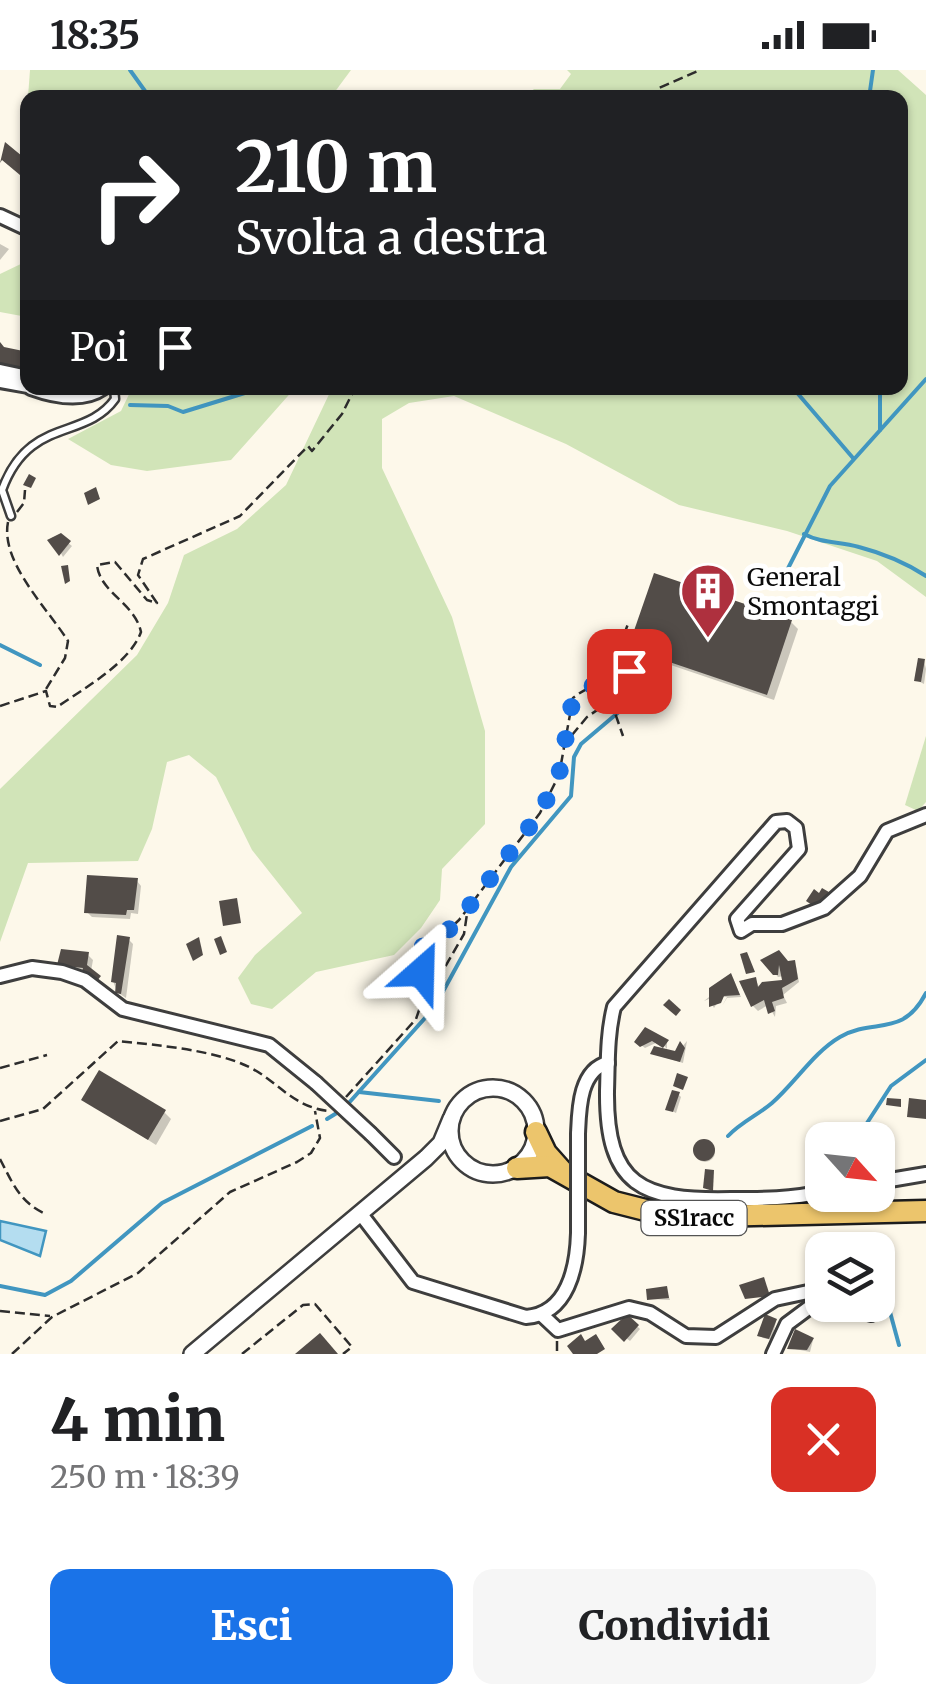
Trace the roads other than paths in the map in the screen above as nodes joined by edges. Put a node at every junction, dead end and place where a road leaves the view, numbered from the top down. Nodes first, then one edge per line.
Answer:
1 (115, 395) edge
2 (12, 516) road end
3 (926, 815) edge
4 (0, 976) edge
5 (608, 1064) junction
6 (451, 1119) junction
7 (536, 1132) junction
8 (394, 1158) dead end
9 (426, 1158) junction
10 (460, 1158) junction
11 (517, 1168) junction
12 (926, 1174) edge
13 (568, 1175) junction
14 (895, 1179) edge
15 (805, 1194) edge
16 (926, 1211) edge
17 (360, 1213) junction
18 (805, 1293) edge
19 (805, 1310) edge
20 (542, 1314) junction
21 (192, 1354) edge
22 (773, 1354) edge

1 - 2 lane
3 - 5 street
4 - 8 street, bridge
5 - 15 street
5 - 20 street, bridge
6 - 7 street
6 - 9 street
6 - 10 street
7 - 11 street
7 - 13 main road, SS1racc
9 - 10 street
9 - 17 street
10 - 11 street
11 - 13 main road, SS1racc
12 - 14 street
13 - 16 main road, SS1racc
17 - 20 street
17 - 21 street
18 - 20 street
19 - 22 street

